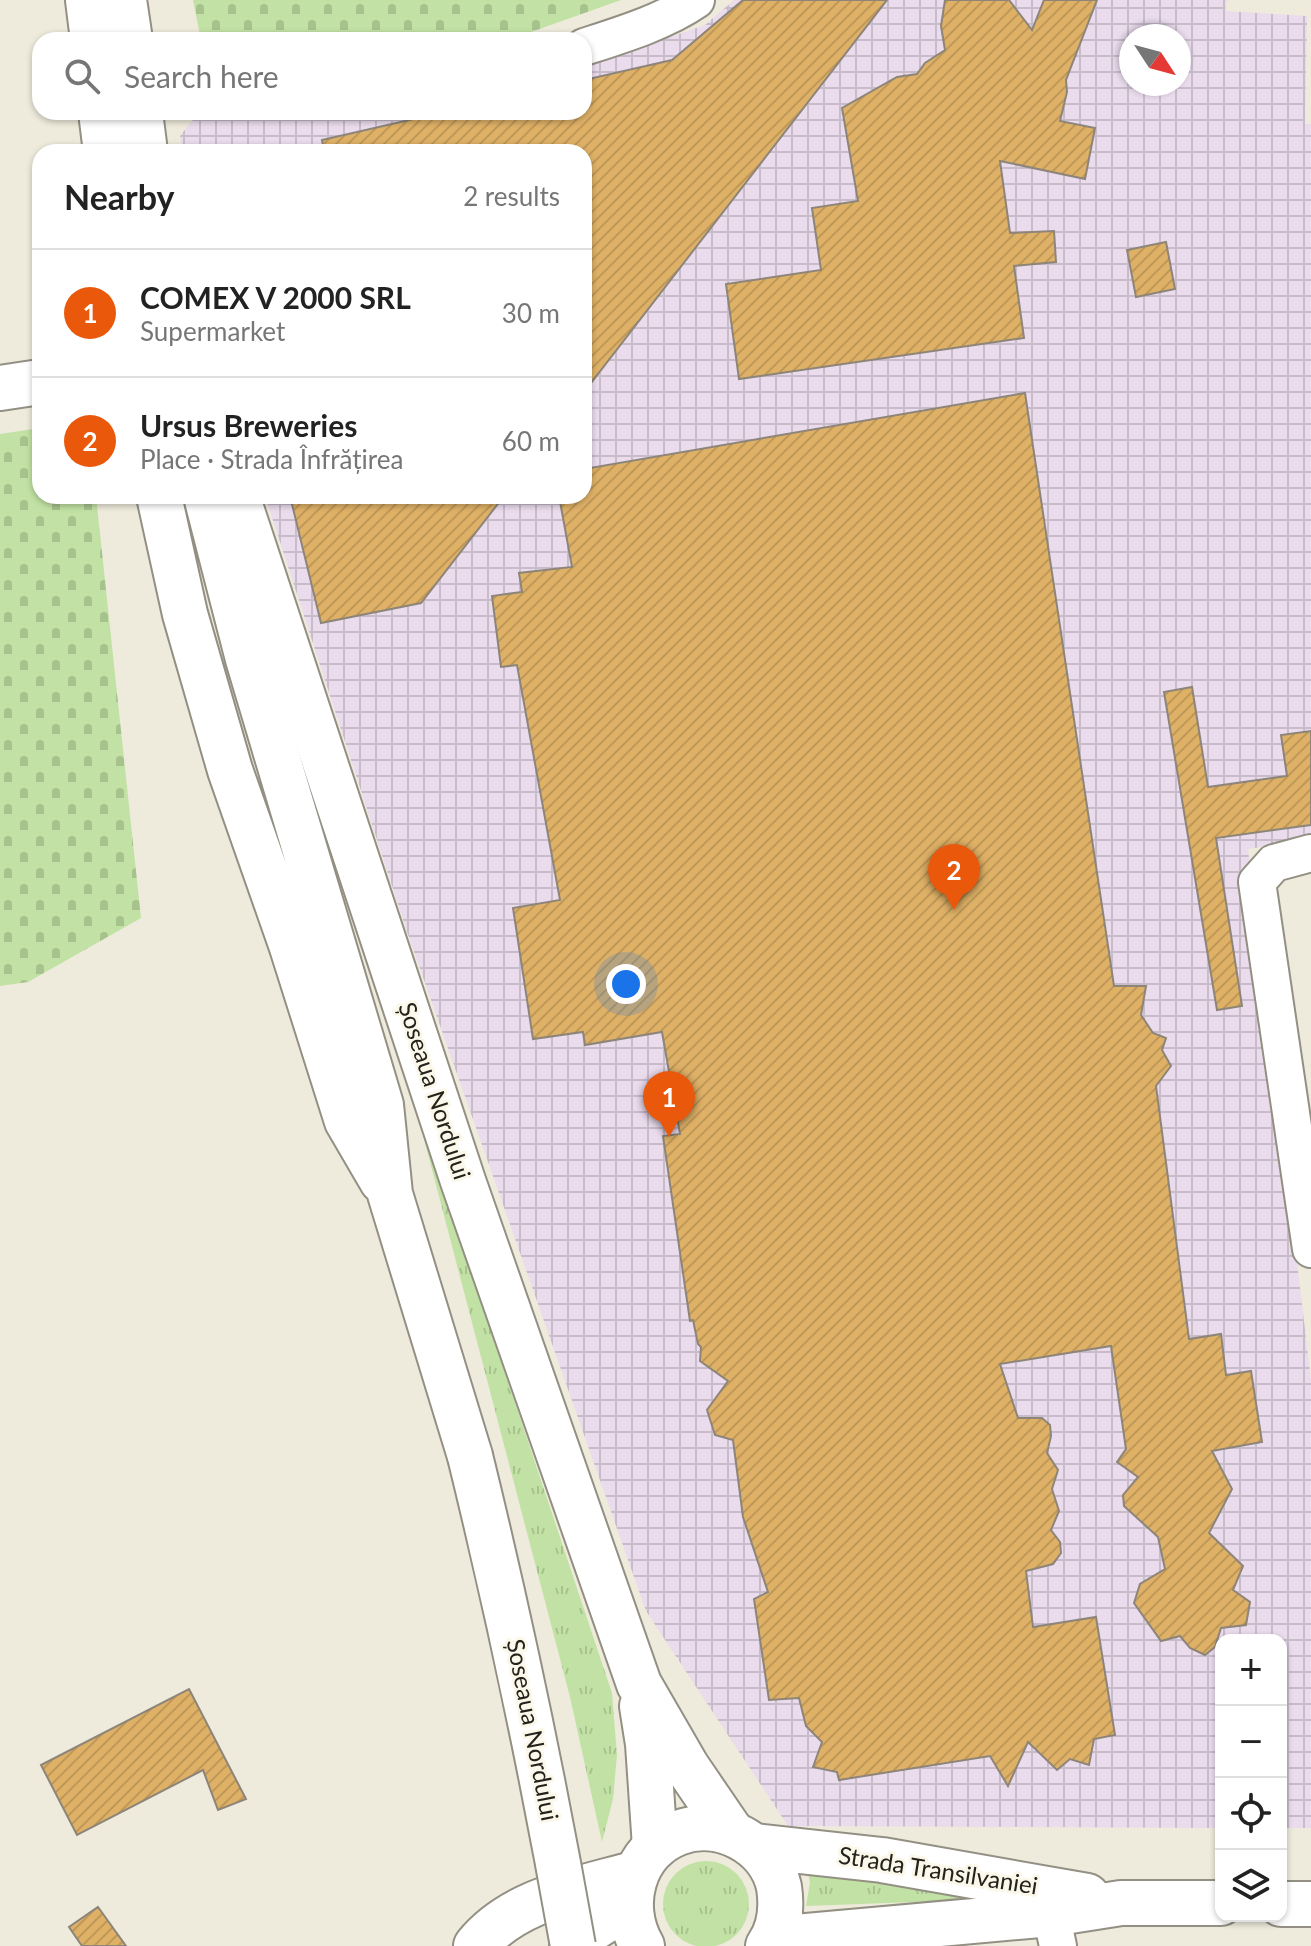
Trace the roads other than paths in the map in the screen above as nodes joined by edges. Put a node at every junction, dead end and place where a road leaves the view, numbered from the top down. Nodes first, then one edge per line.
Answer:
1 (88, 0) edge
2 (124, 0) edge
3 (696, 0) edge
4 (92, 32) edge
5 (129, 32) edge
6 (592, 45) edge
7 (102, 120) edge
8 (141, 120) edge
9 (105, 144) edge
10 (144, 144) edge
11 (32, 383) edge
12 (0, 388) edge
13 (161, 504) edge
14 (208, 504) edge
15 (240, 504) edge
16 (1311, 853) edge
17 (390, 1194) junction
18 (1311, 1249) edge
19 (639, 1684) junction
20 (743, 1839) junction
21 (1121, 1903) junction
22 (1215, 1903) edge
23 (1287, 1904) edge
24 (1311, 1904) edge
25 (636, 1909) edge
26 (1054, 1930) edge
27 (770, 1943) edge
28 (476, 1946) edge
29 (572, 1946) edge

1 - 4 main road
2 - 5 main road
3 - 6 street
7 - 9 main road
8 - 10 main road
11 - 12 main road
13 - 17 main road, Șoseaua Nordului
14 - 17 main road, Șoseaua Nordului
15 - 19 main road, Șoseaua Nordului
16 - 18 street
17 - 29 main road, Șoseaua Nordului, bridge
19 - 20 main road, Șoseaua Nordului
19 - 25 main road, Șoseaua Nordului
20 - 21 main road, Strada Transilvaniei
20 - 25 main road, Strada Transilvaniei
20 - 27 main road, Șoseaua Nordului
21 - 22 main road, Strada Transilvaniei
21 - 26 main road, Strada Transilvaniei
23 - 24 main road
25 - 28 main road
25 - 29 main road, Șoseaua Nordului
26 - 27 main road, Strada Transilvaniei

